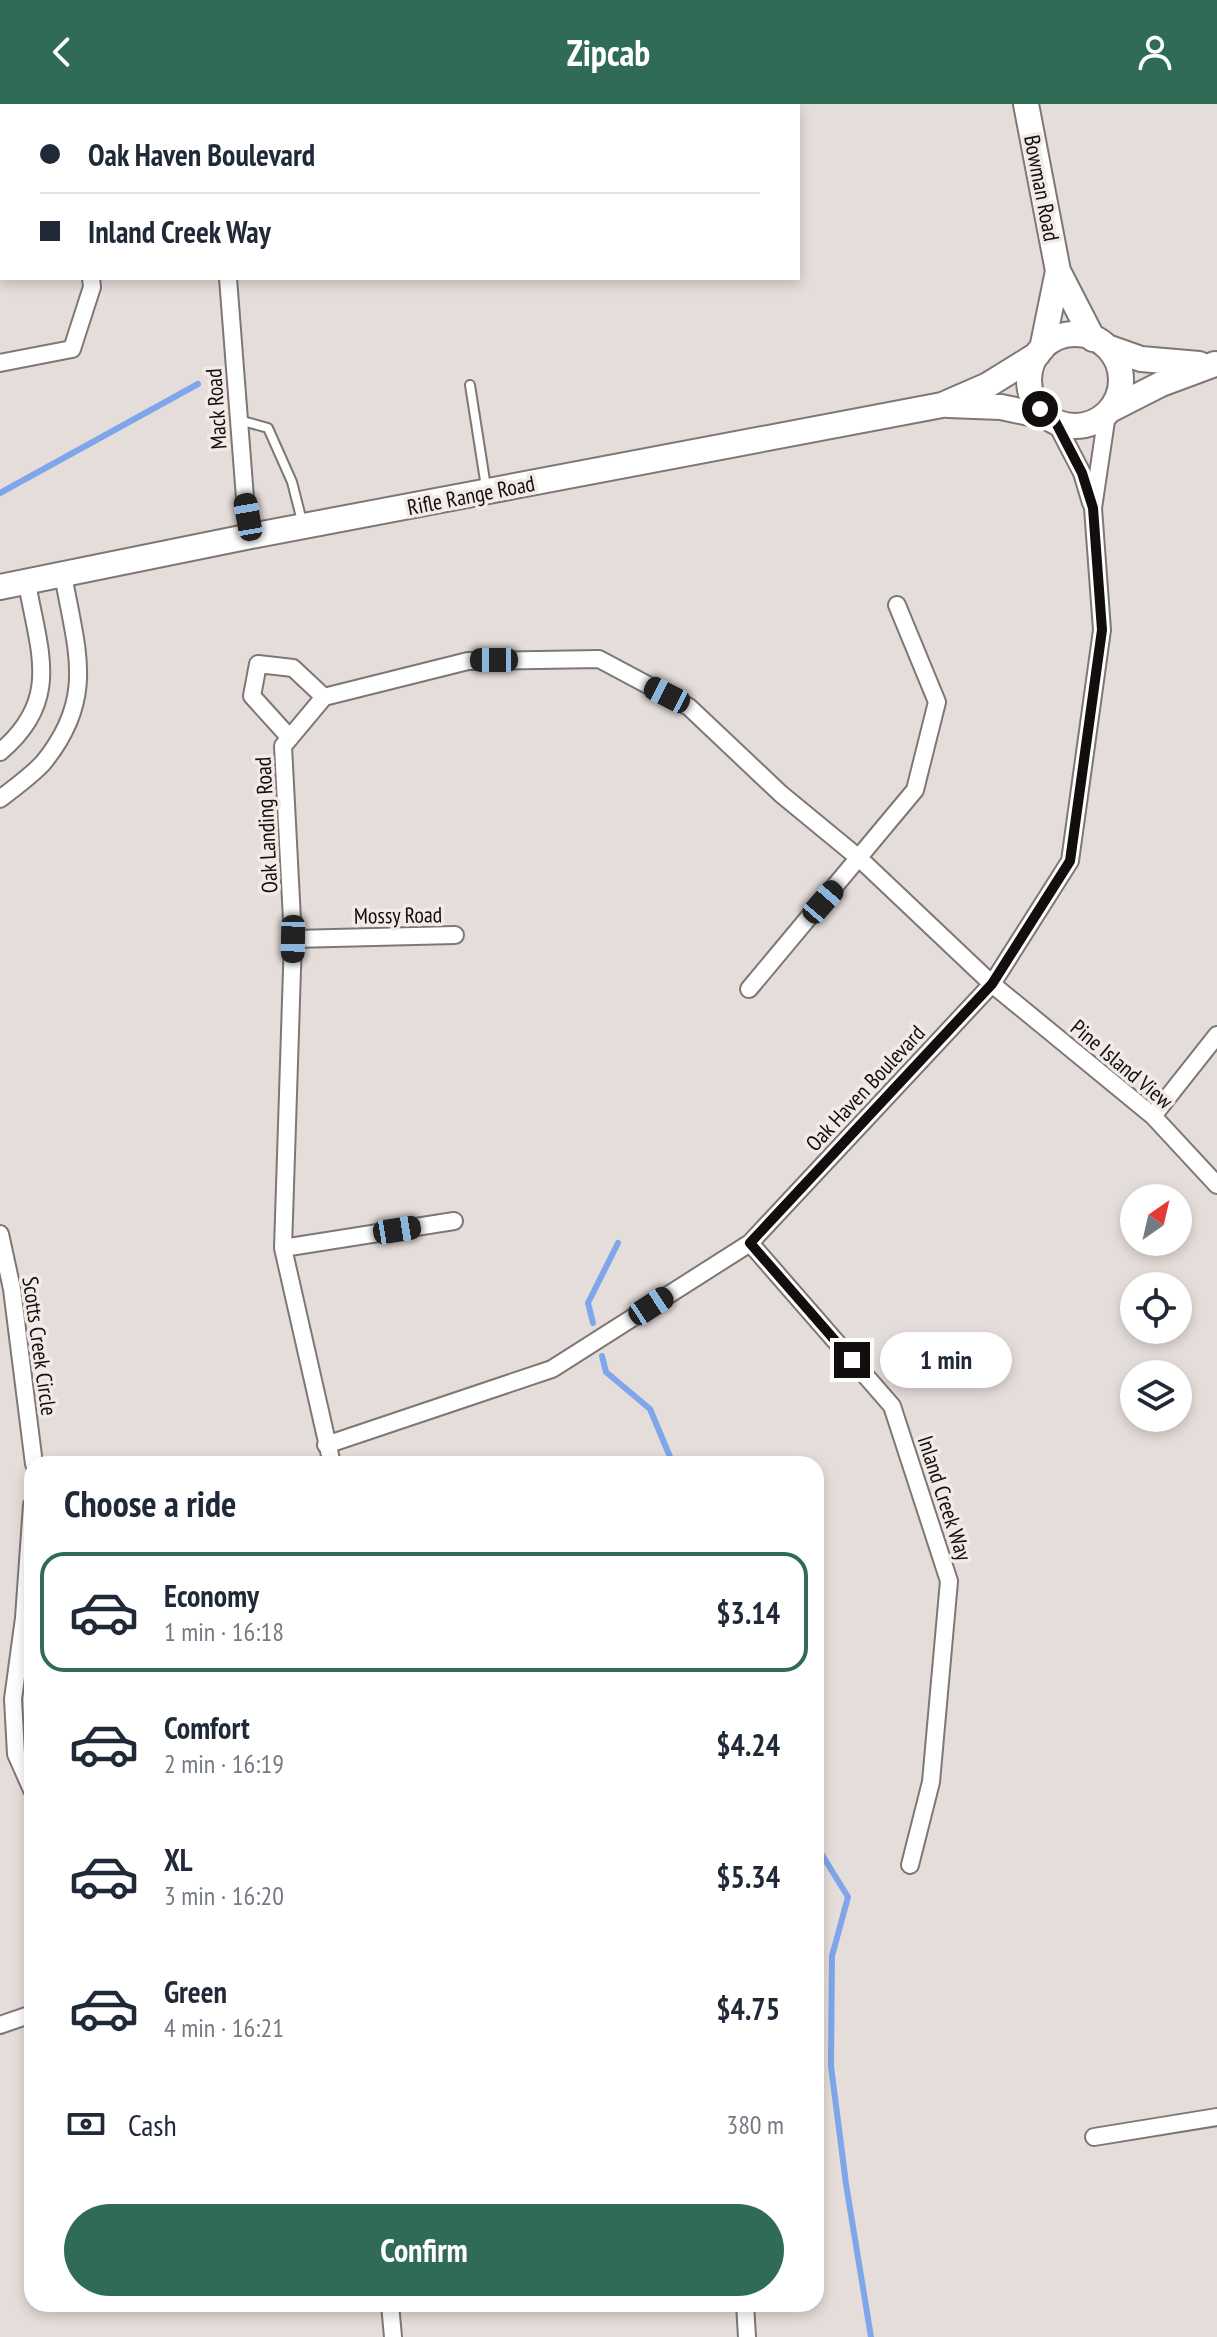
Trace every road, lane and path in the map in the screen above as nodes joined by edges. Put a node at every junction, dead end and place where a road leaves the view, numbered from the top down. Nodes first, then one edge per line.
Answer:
1 (1026, 104) edge
2 (1058, 271) junction
3 (91, 280) edge
4 (228, 280) edge
5 (1100, 343) junction
6 (1040, 351) junction
7 (0, 363) edge
8 (1216, 364) edge
9 (470, 385) dead end
10 (942, 405) junction
11 (1109, 412) junction
12 (1052, 419) junction
13 (239, 420) junction
14 (487, 492) junction
15 (1093, 508) junction
16 (304, 526) junction
17 (251, 536) junction
18 (63, 574) junction
19 (27, 583) junction
20 (0, 587) edge
21 (897, 605) dead end
22 (324, 697) junction
23 (290, 738) junction
24 (0, 752) edge
25 (0, 799) edge
26 (860, 859) junction
27 (455, 935) dead end
28 (293, 939) junction
29 (992, 984) junction
30 (749, 989) dead end
31 (1217, 1035) edge
32 (1153, 1116) junction
33 (1217, 1185) edge
34 (454, 1221) dead end
35 (0, 1234) edge
36 (750, 1243) junction
37 (283, 1248) junction
38 (326, 1445) junction
39 (33, 1456) edge
40 (329, 1456) edge
41 (24, 1618) edge
42 (24, 1772) edge
43 (910, 1865) dead end
44 (24, 2017) edge
45 (0, 2025) edge
46 (1217, 2117) edge
47 (1094, 2137) dead end
48 (391, 2312) edge
49 (745, 2312) edge
50 (393, 2337) edge
51 (747, 2337) edge

1 - 2 main road, Bowman Road
2 - 5 main road, Bowman Road
2 - 6 main road, Bowman Road
3 - 7 street
4 - 13 street, Mack Road
5 - 6 main road
5 - 8 main road
5 - 11 main road
6 - 10 main road, Rifle Range Road
6 - 12 main road
8 - 11 main road
9 - 14 lane
10 - 12 main road, Rifle Range Road
10 - 14 main road, Rifle Range Road
11 - 12 main road
11 - 15 street, Oak Haven Boulevard
12 - 15 street, Oak Haven Boulevard
13 - 16 lane
13 - 17 street, Mack Road
14 - 16 main road, Rifle Range Road
15 - 29 street, Oak Haven Boulevard
16 - 17 main road, Rifle Range Road
17 - 18 main road, Rifle Range Road
18 - 19 main road, Rifle Range Road
18 - 25 street
19 - 20 main road, Rifle Range Road
19 - 24 street
21 - 26 street
22 - 23 street, Oak Landing Road
22 - 23 street
22 - 26 street
23 - 28 street, Oak Landing Road
26 - 29 street
26 - 30 street
27 - 28 street, Mossy Road
28 - 37 street, Oak Landing Road
29 - 32 street, Pine Island View
29 - 36 street, Oak Haven Boulevard
31 - 32 street
32 - 33 street, Pine Island View
34 - 37 street
35 - 39 street, Scotts Creek Circle
36 - 38 street, Oak Haven Boulevard
36 - 43 street, Inland Creek Way
37 - 38 street, Oak Landing Road
38 - 40 street, Oak Landing Road
41 - 42 street
44 - 45 street
46 - 47 street
48 - 50 street
49 - 51 street

